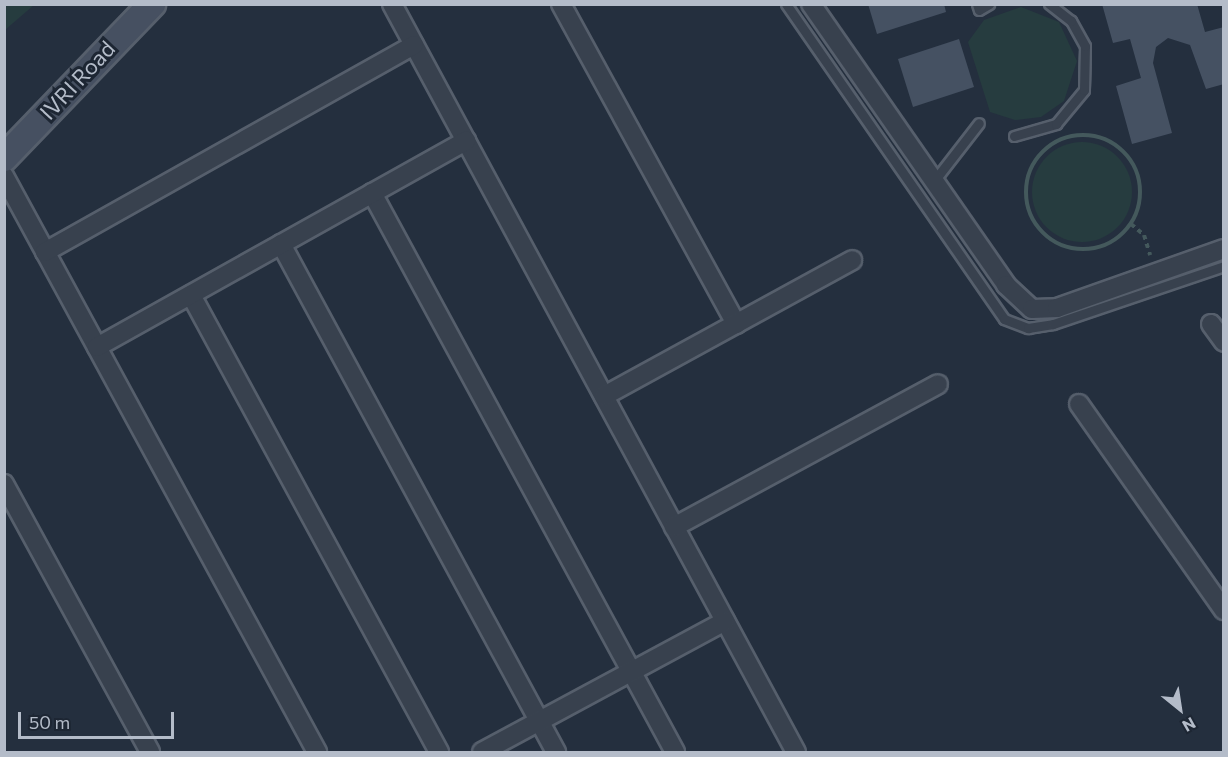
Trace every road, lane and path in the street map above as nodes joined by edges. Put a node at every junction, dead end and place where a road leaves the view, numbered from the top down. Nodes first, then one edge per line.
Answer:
1 (152, 4) edge
2 (392, 4) edge
3 (561, 4) edge
4 (786, 4) edge
5 (811, 4) edge
6 (977, 4) edge
7 (989, 4) edge
8 (1049, 4) edge
9 (414, 45) junction
10 (979, 123) dead end
11 (1014, 136) dead end
12 (466, 141) junction
13 (4, 158) edge
14 (4, 176) edge
15 (934, 182) junction
16 (372, 193) junction
17 (1131, 224) junction
18 (281, 244) junction
19 (1224, 249) edge
20 (45, 252) junction
21 (852, 260) dead end
22 (1224, 266) edge
23 (1155, 273) junction
24 (191, 295) junction
25 (736, 324) junction
26 (1211, 324) dead end
27 (1224, 342) edge
28 (97, 347) junction
29 (938, 384) dead end
30 (604, 396) junction
31 (1079, 404) dead end
32 (4, 484) edge
33 (674, 527) junction
34 (1224, 610) edge
35 (725, 621) junction
36 (631, 672) junction
37 (539, 722) junction
38 (150, 753) edge
39 (317, 753) edge
40 (439, 753) edge
41 (482, 753) edge
42 (556, 753) edge
43 (675, 753) edge
44 (796, 753) edge

1 - 13 main road, IVRI Road
2 - 9 street
3 - 25 street
4 - 22 lane
5 - 15 street
6 - 7 lane
8 - 11 lane
9 - 12 street
9 - 20 street
10 - 15 lane
12 - 16 street
12 - 30 street
14 - 20 street
15 - 23 street
16 - 18 street
16 - 36 street
17 - 17 path
17 - 23 path
18 - 24 street
18 - 37 street
19 - 23 street
20 - 28 street
21 - 25 street
24 - 28 street
24 - 40 street
25 - 30 street
26 - 27 street
28 - 39 street
29 - 33 street
30 - 33 street
31 - 34 street
32 - 38 street
33 - 35 street
35 - 36 street
35 - 44 street
36 - 37 street
36 - 43 street
37 - 41 street
37 - 42 street

